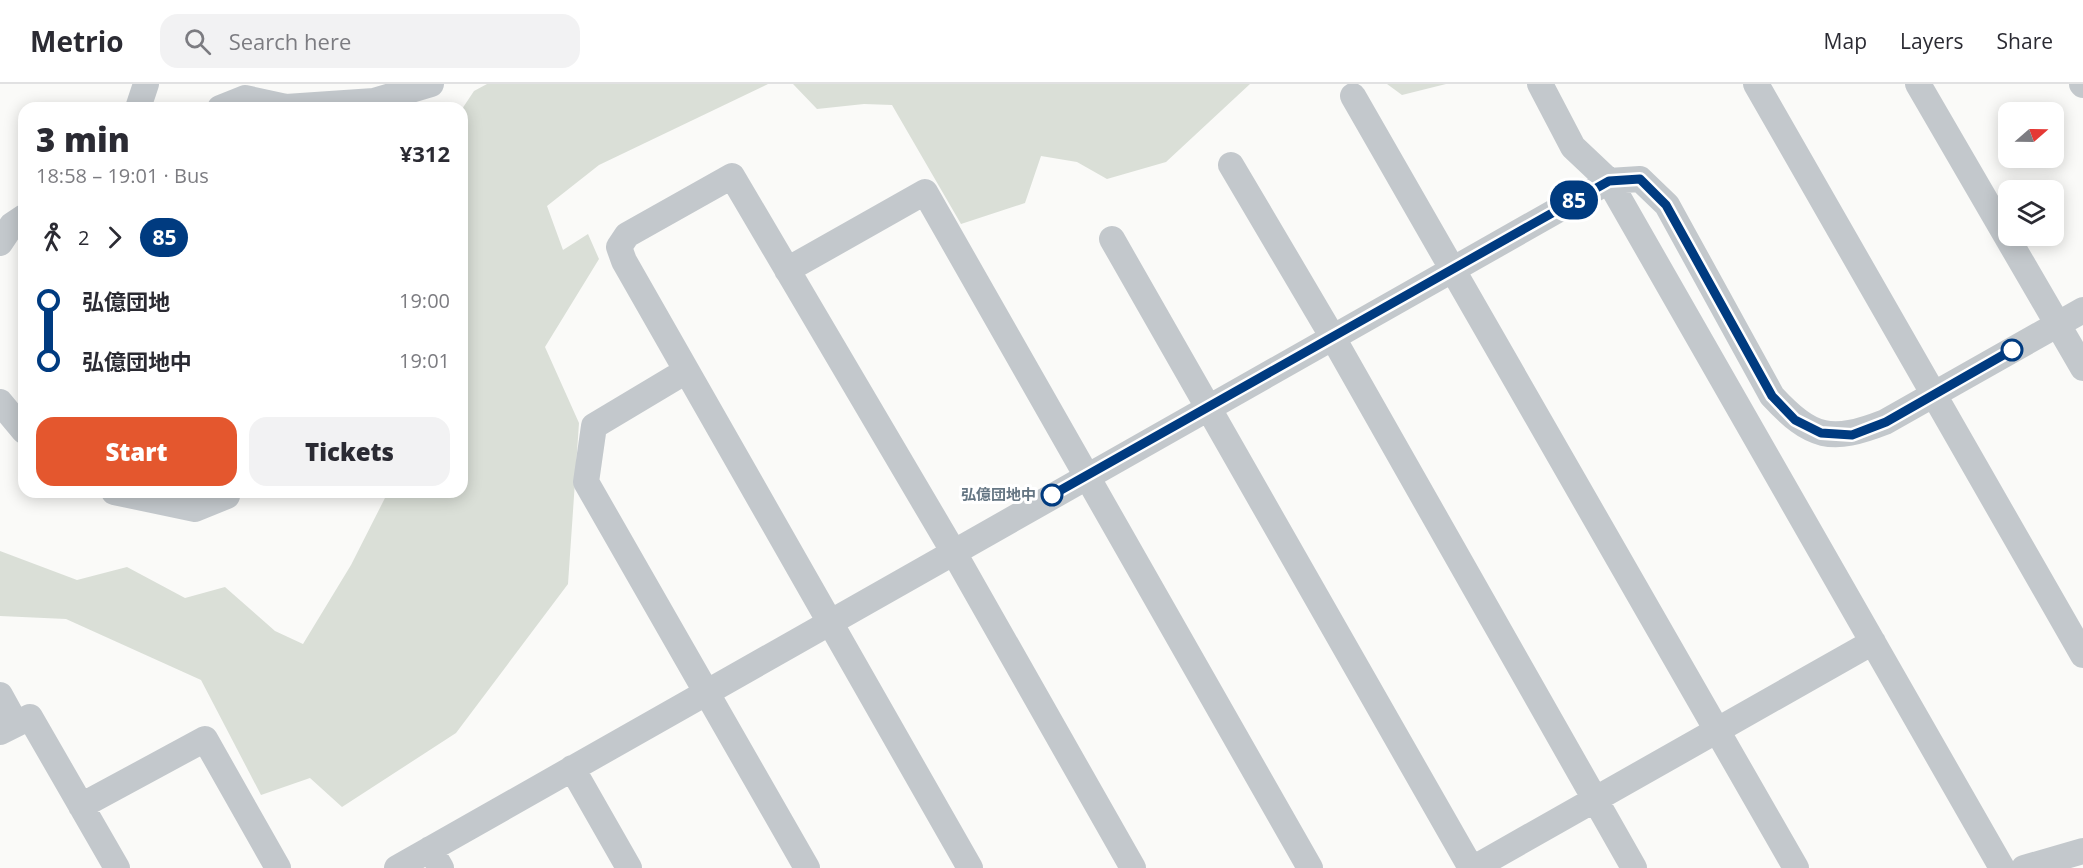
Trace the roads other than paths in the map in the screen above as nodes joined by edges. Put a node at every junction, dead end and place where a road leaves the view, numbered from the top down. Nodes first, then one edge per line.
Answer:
1 (146, 84) edge
2 (431, 84) edge
3 (1540, 84) edge
4 (1756, 84) edge
5 (1918, 84) edge
6 (1353, 96) dead end
7 (140, 102) edge
8 (235, 102) edge
9 (263, 102) edge
10 (359, 102) edge
11 (1231, 165) dead end
12 (1609, 181) junction
13 (18, 221) edge
14 (1112, 239) dead end
15 (0, 243) edge
16 (1452, 268) junction
17 (787, 270) junction
18 (2083, 310) edge
19 (2058, 325) junction
20 (1332, 336) junction
21 (2083, 368) edge
22 (686, 370) junction
23 (1935, 394) junction
24 (0, 402) edge
25 (1208, 406) junction
26 (18, 424) edge
27 (1085, 476) junction
28 (143, 498) edge
29 (222, 498) edge
30 (953, 551) junction
31 (830, 621) junction
32 (1873, 642) junction
33 (2083, 655) edge
34 (707, 692) junction
35 (0, 695) edge
36 (8, 728) edge
37 (1717, 731) junction
38 (572, 768) junction
39 (1595, 800) junction
40 (81, 806) junction
41 (2083, 851) edge
42 (436, 859) edge
43 (117, 868) edge
44 (278, 868) edge
45 (396, 868) edge
46 (629, 868) edge
47 (807, 868) edge
48 (970, 868) edge
49 (1132, 868) edge
50 (1310, 868) edge
51 (1472, 868) edge
52 (1634, 868) edge
53 (1796, 868) edge
54 (2002, 868) edge
55 (2024, 868) edge

1 - 7 street
2 - 10 street
3 - 12 street
4 - 23 street
5 - 19 street
6 - 16 street
8 - 9 street
11 - 20 street
12 - 16 street
12 - 23 street
12 - 32 street
13 - 15 street
14 - 25 street
16 - 20 street
16 - 37 street
17 - 22 street
17 - 27 street
17 - 30 street
18 - 19 street
19 - 21 street
19 - 23 street
20 - 25 street
20 - 39 street
22 - 31 street
22 - 34 street
23 - 33 street
24 - 26 street
25 - 27 street
25 - 51 street
27 - 30 street
27 - 50 street
28 - 29 street
30 - 31 street
30 - 49 street
31 - 34 street
31 - 48 street
32 - 37 street
32 - 54 street
34 - 38 street
34 - 47 street
35 - 36 street
36 - 40 street
37 - 39 street
37 - 53 street
38 - 42 street
38 - 46 street
39 - 51 street
39 - 52 street
40 - 43 street
40 - 44 street
41 - 55 street
42 - 45 street

